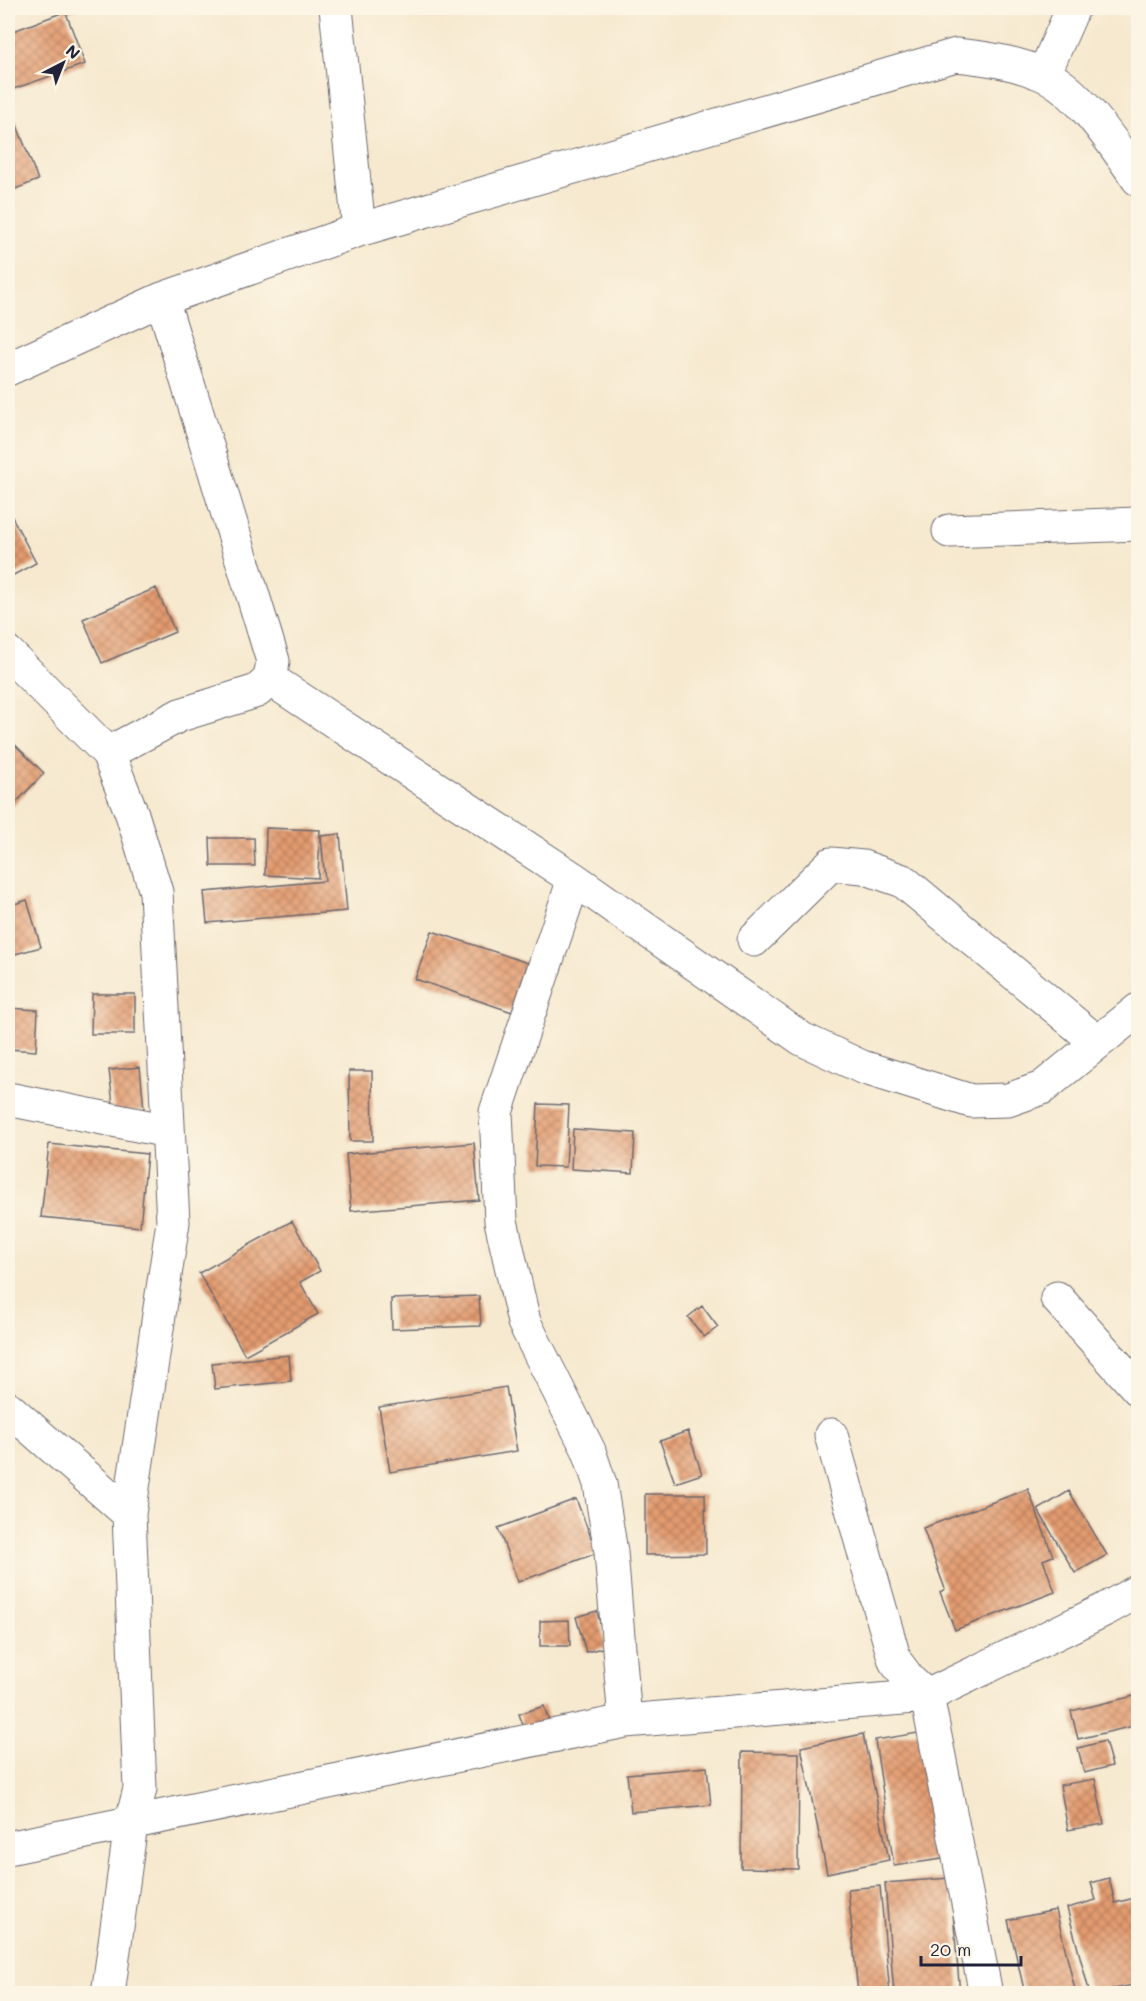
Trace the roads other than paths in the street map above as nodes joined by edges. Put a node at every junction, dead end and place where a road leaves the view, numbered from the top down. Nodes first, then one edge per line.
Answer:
1 (336, 8) edge
2 (1073, 8) edge
3 (1044, 74) junction
4 (1138, 179) edge
5 (359, 230) junction
6 (162, 299) junction
7 (8, 369) edge
8 (1138, 524) edge
9 (949, 531) dead end
10 (8, 653) edge
11 (270, 679) junction
12 (108, 753) junction
13 (574, 879) junction
14 (753, 940) dead end
15 (1138, 1010) edge
16 (1097, 1042) junction
17 (8, 1100) edge
18 (168, 1131) junction
19 (1057, 1298) dead end
20 (1138, 1389) edge
21 (8, 1408) edge
22 (831, 1436) dead end
23 (129, 1514) junction
24 (1138, 1591) edge
25 (927, 1696) junction
26 (625, 1721) junction
27 (132, 1824) junction
28 (8, 1848) edge
29 (108, 1994) edge
30 (986, 1994) edge

1 - 5 street
2 - 3 street
3 - 4 street
3 - 5 street
5 - 6 street
6 - 7 street
6 - 11 street
8 - 9 street
10 - 12 street
11 - 12 street
11 - 13 street
12 - 18 street
13 - 16 street
13 - 26 street
14 - 16 street
15 - 16 street
17 - 18 street
18 - 23 street
19 - 20 street
21 - 23 street
22 - 25 street
23 - 27 street
24 - 25 street
25 - 26 street
25 - 30 street
26 - 27 street
27 - 28 street
27 - 29 street

